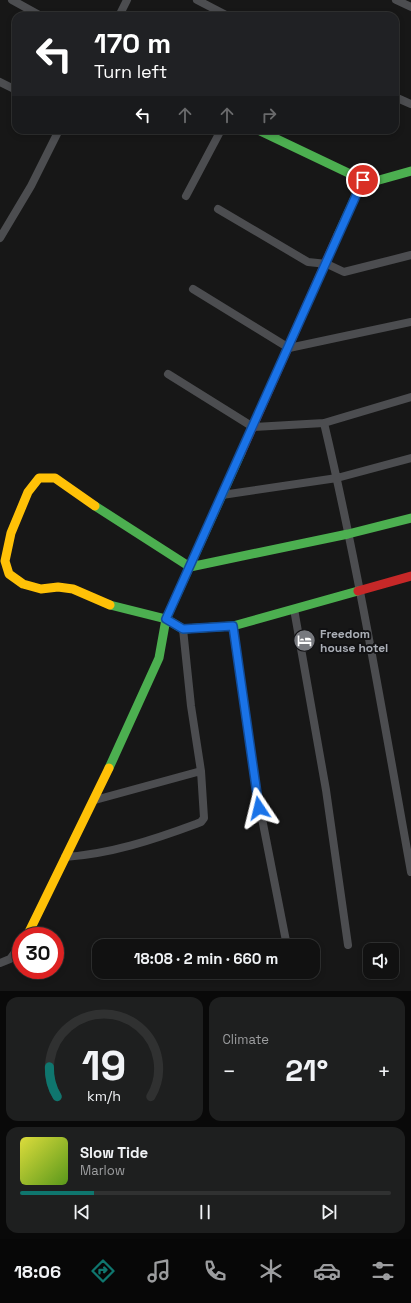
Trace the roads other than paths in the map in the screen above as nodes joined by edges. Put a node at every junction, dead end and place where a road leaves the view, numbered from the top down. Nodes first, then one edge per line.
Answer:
1 (12, 0) edge
2 (128, 0) edge
3 (197, 0) edge
4 (396, 0) edge
5 (410, 0) edge
6 (411, 6) edge
7 (34, 12) edge
8 (121, 12) edge
9 (220, 12) edge
10 (0, 82) edge
11 (12, 88) edge
12 (399, 99) edge
13 (411, 104) edge
14 (56, 134) edge
15 (219, 134) edge
16 (266, 134) edge
17 (411, 171) edge
18 (363, 180) junction
19 (186, 196) dead end
20 (218, 209) dead end
21 (0, 238) edge
22 (411, 255) edge
23 (327, 264) junction
24 (193, 289) dead end
25 (411, 322) edge
26 (289, 348) junction
27 (168, 374) dead end
28 (411, 397) edge
29 (324, 423) junction
30 (253, 427) junction
31 (411, 458) edge
32 (337, 478) junction
33 (222, 495) junction
34 (411, 518) edge
35 (348, 534) junction
36 (190, 567) junction
37 (411, 576) edge
38 (359, 590) junction
39 (294, 609) junction
40 (166, 619) junction
41 (233, 626) junction
42 (183, 629) junction
43 (201, 772) junction
44 (95, 800) junction
45 (65, 857) junction
46 (411, 872) edge
47 (31, 927) edge
48 (286, 939) edge
49 (348, 945) dead end
50 (12, 956) edge
51 (0, 963) edge

1 - 7 street
2 - 8 street
3 - 9 street
4 - 6 street
5 - 6 street
10 - 11 street
12 - 13 street
14 - 21 street
15 - 19 street
16 - 18 street
17 - 18 street
18 - 23 street
20 - 23 street
22 - 23 street
23 - 26 street
24 - 26 street
25 - 26 street
26 - 30 street
27 - 30 street
28 - 29 street
29 - 30 street
29 - 32 street
30 - 33 street
31 - 32 street
32 - 33 street
32 - 35 street
33 - 36 street
34 - 35 street
35 - 36 street
35 - 38 street
36 - 40 street
36 - 40 street
37 - 38 street
38 - 39 street
38 - 46 street
39 - 41 street
39 - 49 street
40 - 42 street
40 - 44 street
41 - 42 street
41 - 48 street
42 - 43 street
43 - 44 street
43 - 45 street
44 - 45 street
45 - 47 street
50 - 51 street

